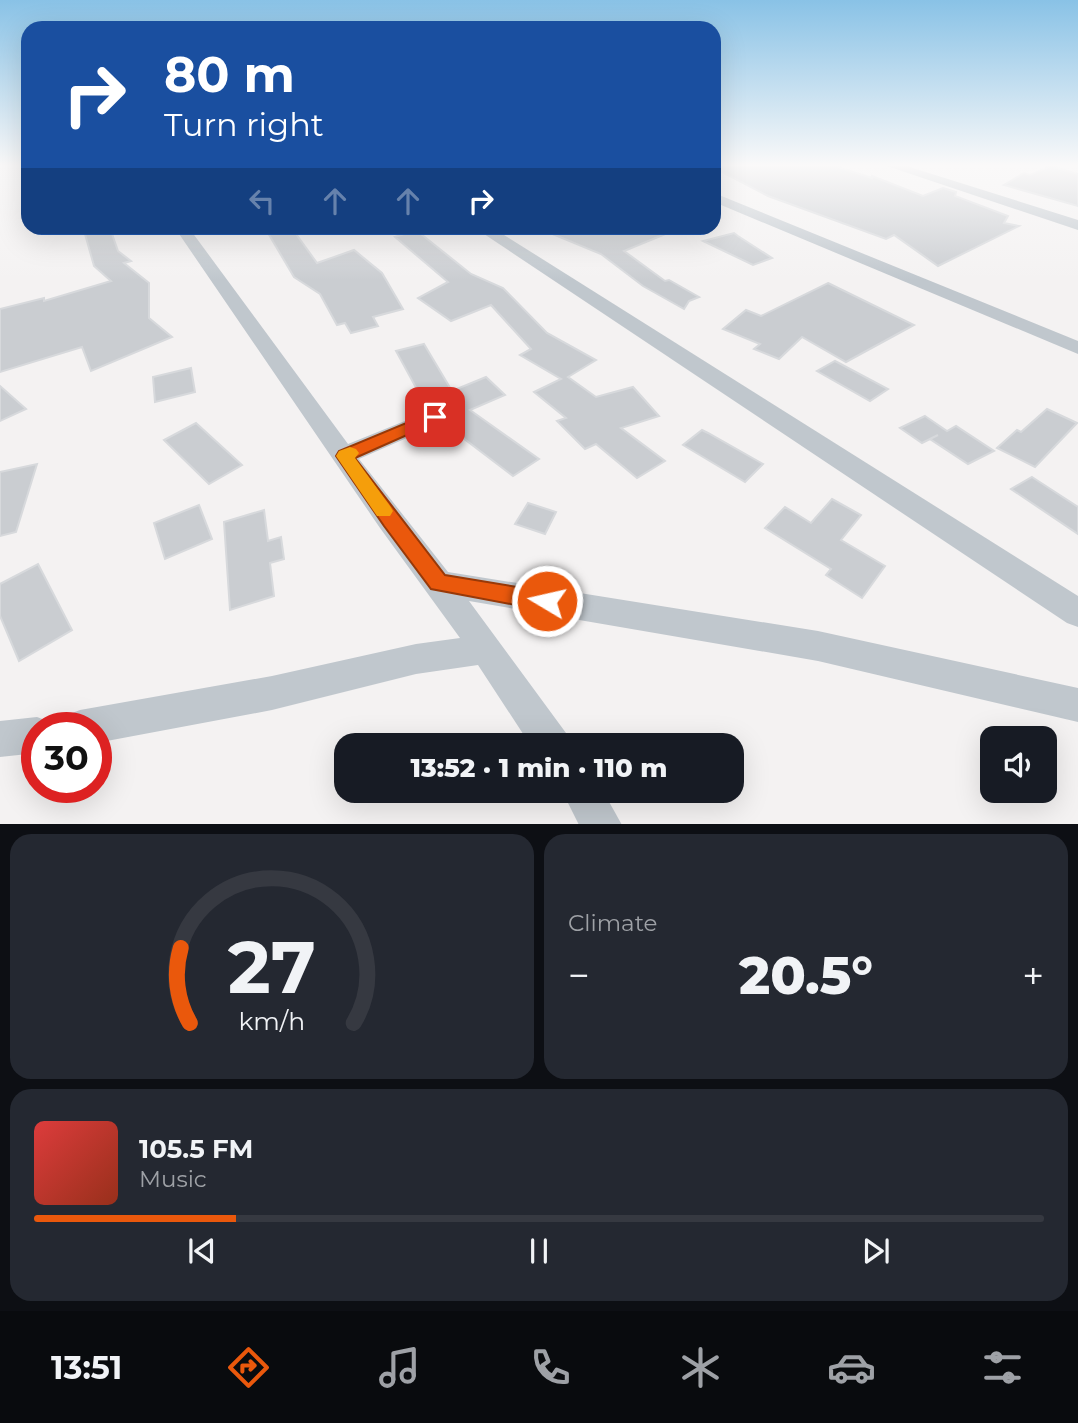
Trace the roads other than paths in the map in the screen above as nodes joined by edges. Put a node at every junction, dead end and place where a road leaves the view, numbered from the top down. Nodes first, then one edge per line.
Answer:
1 (727, 202) edge
2 (1007, 202) edge
3 (1078, 225) edge
4 (187, 235) edge
5 (494, 235) edge
6 (1078, 348) edge
7 (435, 417) dead end
8 (345, 456) junction
9 (439, 583) junction
10 (1078, 613) edge
11 (486, 649) junction
12 (1078, 705) edge
13 (112, 722) edge
14 (544, 733) edge
15 (21, 737) edge
16 (0, 739) edge
17 (589, 803) edge
18 (602, 824) edge

1 - 6 street
2 - 3 street
4 - 8 street
5 - 10 street
7 - 8 street
8 - 9 street
9 - 11 street
9 - 12 street
11 - 13 street
11 - 14 street
15 - 16 street
17 - 18 street

